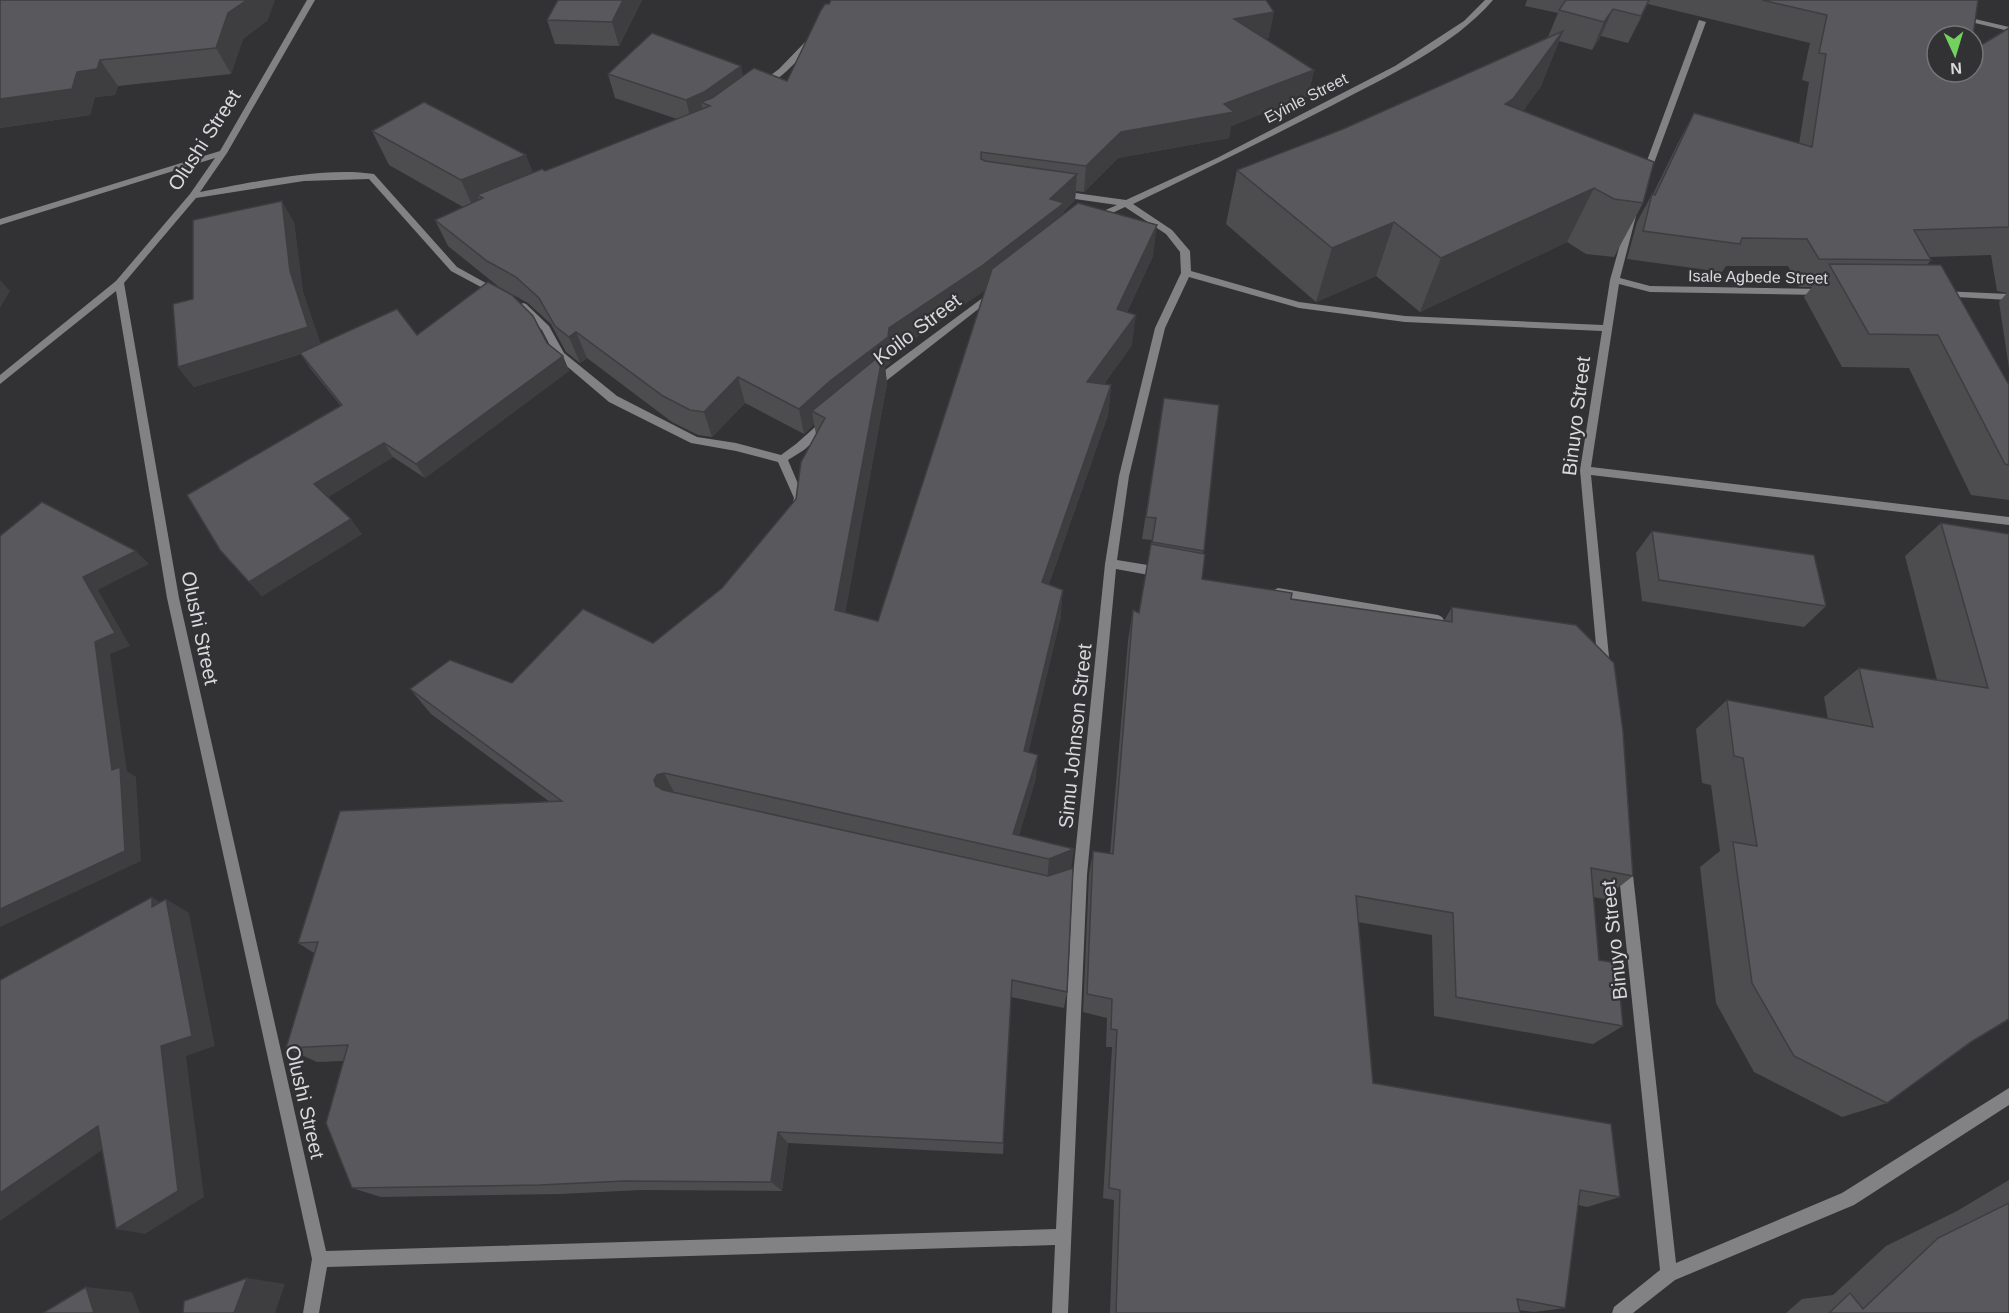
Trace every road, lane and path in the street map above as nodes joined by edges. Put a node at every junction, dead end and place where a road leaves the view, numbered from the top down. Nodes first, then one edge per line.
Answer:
1 (311, 0) edge
2 (1489, 0) edge
3 (1954, 15) edge
4 (1702, 22) dead end
5 (2009, 29) edge
6 (822, 30) edge
7 (753, 92) edge
8 (223, 153) junction
9 (1642, 186) edge
10 (1055, 193) edge
11 (194, 196) junction
12 (1125, 203) junction
13 (1634, 207) edge
14 (0, 222) edge
15 (1083, 224) edge
16 (440, 234) edge
17 (429, 238) junction
18 (1186, 273) junction
19 (1615, 280) junction
20 (118, 283) junction
21 (1003, 286) edge
22 (1839, 293) edge
23 (1932, 294) edge
24 (504, 296) edge
25 (2009, 297) edge
26 (513, 301) edge
27 (1607, 328) junction
28 (0, 380) edge
29 (868, 389) edge
30 (832, 418) edge
31 (782, 459) junction
32 (1585, 470) junction
33 (790, 518) edge
34 (2009, 521) edge
35 (1111, 564) junction
36 (1170, 574) edge
37 (1263, 590) edge
38 (1450, 622) edge
39 (1606, 684) edge
40 (1623, 849) edge
41 (2009, 1096) edge
42 (1063, 1237) junction
43 (320, 1259) junction
44 (1669, 1274) junction
45 (311, 1313) edge
46 (1060, 1313) edge
47 (1620, 1313) edge

1 - 8 street, Olushi Street
2 - 12 street, Eyinle Street
3 - 5 street
4 - 9 street
6 - 7 street
8 - 11 street, Olushi Street
8 - 14 street
10 - 12 street
11 - 17 street
11 - 20 street, Olushi Street
12 - 15 street
12 - 18 street
13 - 19 street, Binuyo Street
16 - 17 street
17 - 24 street
18 - 27 street
18 - 35 street, Simu Johnson Street
19 - 22 street, Isale Agbede Street
19 - 27 street, Binuyo Street
20 - 28 street
20 - 43 street, Olushi Street
21 - 29 street, Koilo Street
23 - 25 street
26 - 31 street
27 - 32 street, Binuyo Street
30 - 31 street
31 - 33 street
32 - 34 street
32 - 39 street, Binuyo Street
35 - 36 street
35 - 42 street, Simu Johnson Street
37 - 38 street
40 - 44 street, Binuyo Street
41 - 44 street
42 - 43 street
42 - 46 street, Simu Johnson Street
43 - 45 street, Olushi Street
44 - 47 street

